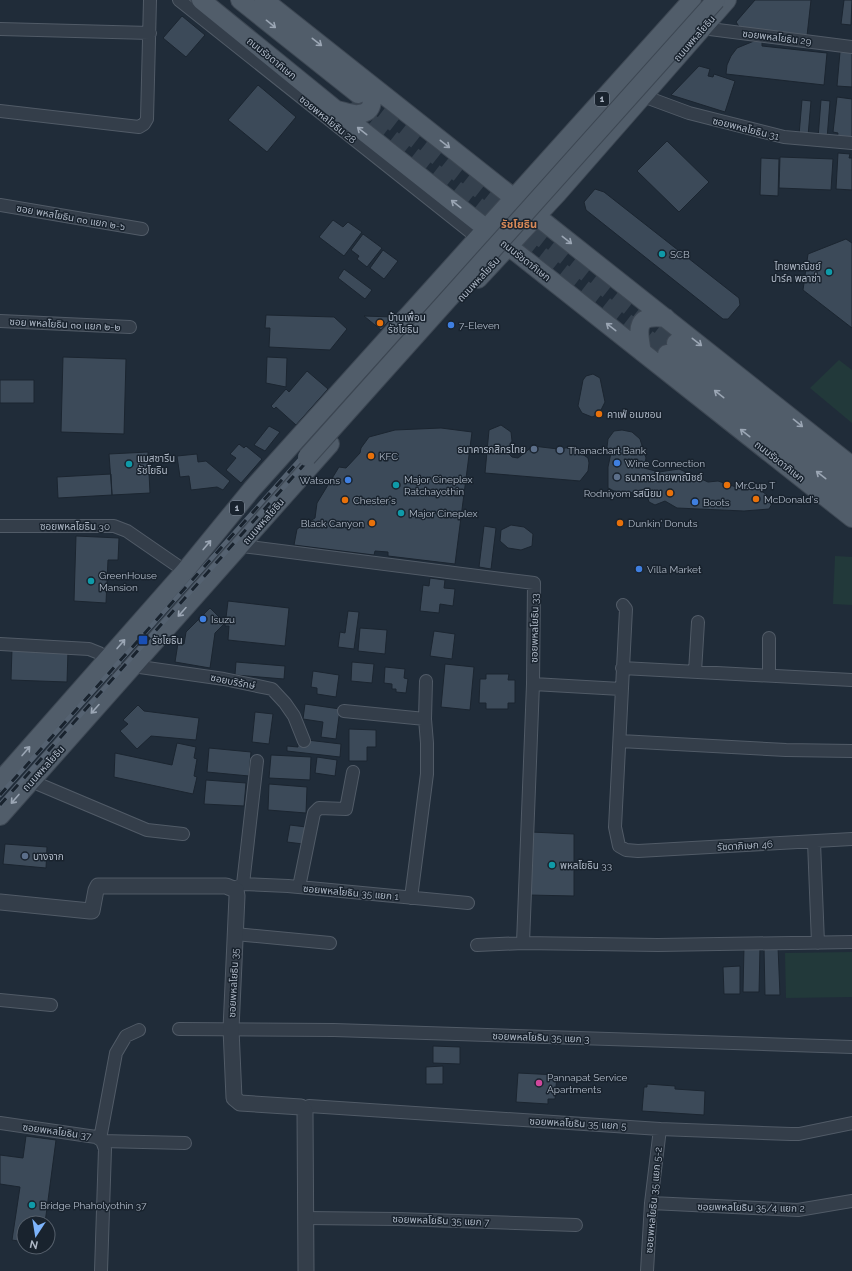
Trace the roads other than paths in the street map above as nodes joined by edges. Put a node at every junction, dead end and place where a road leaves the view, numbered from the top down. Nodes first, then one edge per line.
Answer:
1 (150, 0) edge
2 (179, 0) edge
3 (201, 0) edge
4 (218, 0) edge
5 (240, 0) edge
6 (264, 0) edge
7 (692, 0) edge
8 (703, 0) edge
9 (716, 0) edge
10 (727, 0) edge
11 (702, 28) junction
12 (0, 29) edge
13 (150, 33) junction
14 (852, 47) edge
15 (643, 96) junction
16 (352, 97) junction
17 (0, 111) edge
18 (852, 143) edge
19 (559, 146) junction
20 (580, 167) junction
21 (513, 198) junction
22 (0, 205) edge
23 (536, 216) junction
24 (142, 229) dead end
25 (482, 233) junction
26 (508, 246) junction
27 (420, 302) junction
28 (442, 318) junction
29 (666, 318) junction
30 (0, 321) edge
31 (130, 327) dead end
32 (642, 352) junction
33 (302, 453) junction
34 (852, 466) edge
35 (852, 482) edge
36 (852, 499) edge
37 (852, 518) edge
38 (0, 526) edge
39 (219, 531) junction
40 (242, 546) junction
41 (229, 559) junction
42 (185, 572) junction
43 (623, 605) dead end
44 (698, 622) dead end
45 (769, 638) dead end
46 (0, 644) edge
47 (106, 661) junction
48 (622, 668) junction
49 (129, 671) junction
50 (695, 672) junction
51 (769, 675) junction
52 (852, 680) edge
53 (426, 681) dead end
54 (533, 684) junction
55 (621, 689) junction
56 (344, 711) dead end
57 (425, 719) junction
58 (304, 741) dead end
59 (620, 741) junction
60 (852, 751) edge
61 (257, 761) dead end
62 (353, 772) dead end
63 (0, 780) edge
64 (31, 781) junction
65 (0, 816) edge
66 (183, 834) dead end
67 (852, 839) edge
68 (814, 842) junction
69 (239, 886) junction
70 (299, 887) junction
71 (411, 898) junction
72 (0, 902) edge
73 (468, 903) dead end
74 (235, 934) junction
75 (852, 942) edge
76 (330, 943) dead end
77 (523, 943) junction
78 (818, 943) junction
79 (477, 945) dead end
80 (0, 1000) edge
81 (51, 1005) dead end
82 (230, 1028) junction
83 (179, 1029) dead end
84 (139, 1030) dead end
85 (852, 1047) edge
86 (304, 1109) junction
87 (0, 1123) edge
88 (852, 1123) edge
89 (660, 1129) junction
90 (101, 1140) junction
91 (185, 1143) dead end
92 (852, 1201) edge
93 (650, 1203) junction
94 (306, 1218) junction
95 (576, 1225) dead end
96 (101, 1271) edge
97 (306, 1271) edge
98 (647, 1271) edge

1 - 13 street
2 - 25 street, ซอยพหลโยธิน 28
3 - 16 main road, ถนนรัชดาภิเษก
4 - 16 main road, ถนนรัชดาภิเษก
5 -> 16 main road, ถนนรัชดาภิเษก
6 -> 16 main road, ถนนรัชดาภิเษก
7 - 19 main road, ถนนพหลโยธิน / 1
8 - 33 main road, ถนนพหลโยธิน
9 - 33 main road, ถนนพหลโยธิน, bridge
10 - 11 main road, ถนนพหลโยธิน
11 - 14 street, ซอยพหลโยธิน 29
11 - 15 main road, ถนนพหลโยธิน
12 - 13 street
13 - 17 street
15 - 18 street, ซอยพหลโยธิน 31
15 - 20 main road, ถนนพหลโยธิน
16 -> 21 main road, ถนนรัชดาภิเษก
25 -> 16 main road, ถนนรัชดาภิเษก
19 - 20 main road
19 - 21 main road, ถนนพหลโยธิน / 1
20 - 23 main road, ถนนพหลโยธิน
21 - 23 main road, ถนนรัชดาภิเษก
21 - 25 main road, ถนนพหลโยธิน / 1
22 - 24 street, ซอย พหลโยธิน ๓๐ แยก ๒-๖
23 - 26 main road, ถนนพหลโยธิน
23 -> 29 main road, ถนนรัชดาภิเษก
25 - 26 main road, ถนนรัชดาภิเษก
25 - 27 main road, ถนนพหลโยธิน / 1
26 - 28 main road, ถนนพหลโยธิน
32 -> 26 main road, ถนนรัชดาภิเษก
27 - 28 main road
27 - 39 main road, ถนนพหลโยธิน / 1
28 - 40 main road, ถนนพหลโยธิน
29 - 32 main road
29 -> 34 main road, ถนนรัชดาภิเษก
30 - 31 street, ซอย พหลโยธิน ๓๐ แยก ๒-๒
37 -> 32 main road, ถนนรัชดาภิเษก
33 - 39 main road, ถนนพหลโยธิน
33 - 41 main road, ถนนพหลโยธิน
36 -> 35 main road, ถนนรัชดาภิเษก
38 - 42 street, ซอยพหลโยธิน 30
42 -> 39 main road, ถนนพหลโยธิน / 1
40 - 41 main road, ถนนพหลโยธิน
40 - 54 street, ซอยพหลโยธิน 33
41 -> 49 main road, ถนนพหลโยธิน
47 -> 42 main road, ถนนพหลโยธิน / 1
43 - 48 street, รัชดาภิเษก 46
44 - 50 street
45 - 51 street
46 - 47 street
47 - 49 street
63 -> 47 main road, ถนนพหลโยธิน / 1
48 - 50 street
48 - 55 street, รัชดาภิเษก 46
49 - 58 street, ซอยบริรักษ์
49 -> 64 main road, ถนนพหลโยธิน
50 - 51 street
51 - 52 street
53 - 57 street
54 - 55 street
54 - 77 street, ซอยพหลโยธิน 33
55 - 59 street, รัชดาภิเษก 46
56 - 57 street
57 - 71 street
59 - 60 street
59 - 68 street, รัชดาภิเษก 46
61 - 69 street
62 - 70 street
64 -> 65 main road, ถนนพหลโยธิน
64 - 66 street
67 - 68 street, รัชดาภิเษก 46
68 - 78 street
69 - 70 street, ซอยพหลโยธิน 35 แยก 1
69 - 72 street
69 - 74 street, ซอยพหลโยธิน 35
70 - 71 street, ซอยพหลโยธิน 35 แยก 1
71 - 73 street, ซอยพหลโยธิน 35 แยก 1
74 - 76 street
74 - 82 street, ซอยพหลโยธิน 35
75 - 78 street
77 - 78 street
77 - 79 street
80 - 81 street
82 - 83 street, ซอยพหลโยธิน 35 แยก 3
82 - 85 street, ซอยพหลโยธิน 35 แยก 3
82 - 86 street, ซอยพหลโยธิน 35
84 - 90 street
86 - 89 street, ซอยพหลโยธิน 35 แยก 5
86 - 94 street
87 - 90 street, ซอยพหลโยธิน 37
88 - 89 street, ซอยพหลโยธิน 35 แยก 5
89 - 93 street, ซอยพหลโยธิน 35 แยก 5-2
90 - 91 street
90 - 96 street, ซอยพหลโยธิน 37
92 - 93 street, ซอยพหลโยธิน 35/4 แยก 2
93 - 98 street, ซอยพหลโยธิน 35 แยก 5-2
94 - 95 street, ซอยพหลโยธิน 35 แยก 7
94 - 97 street

